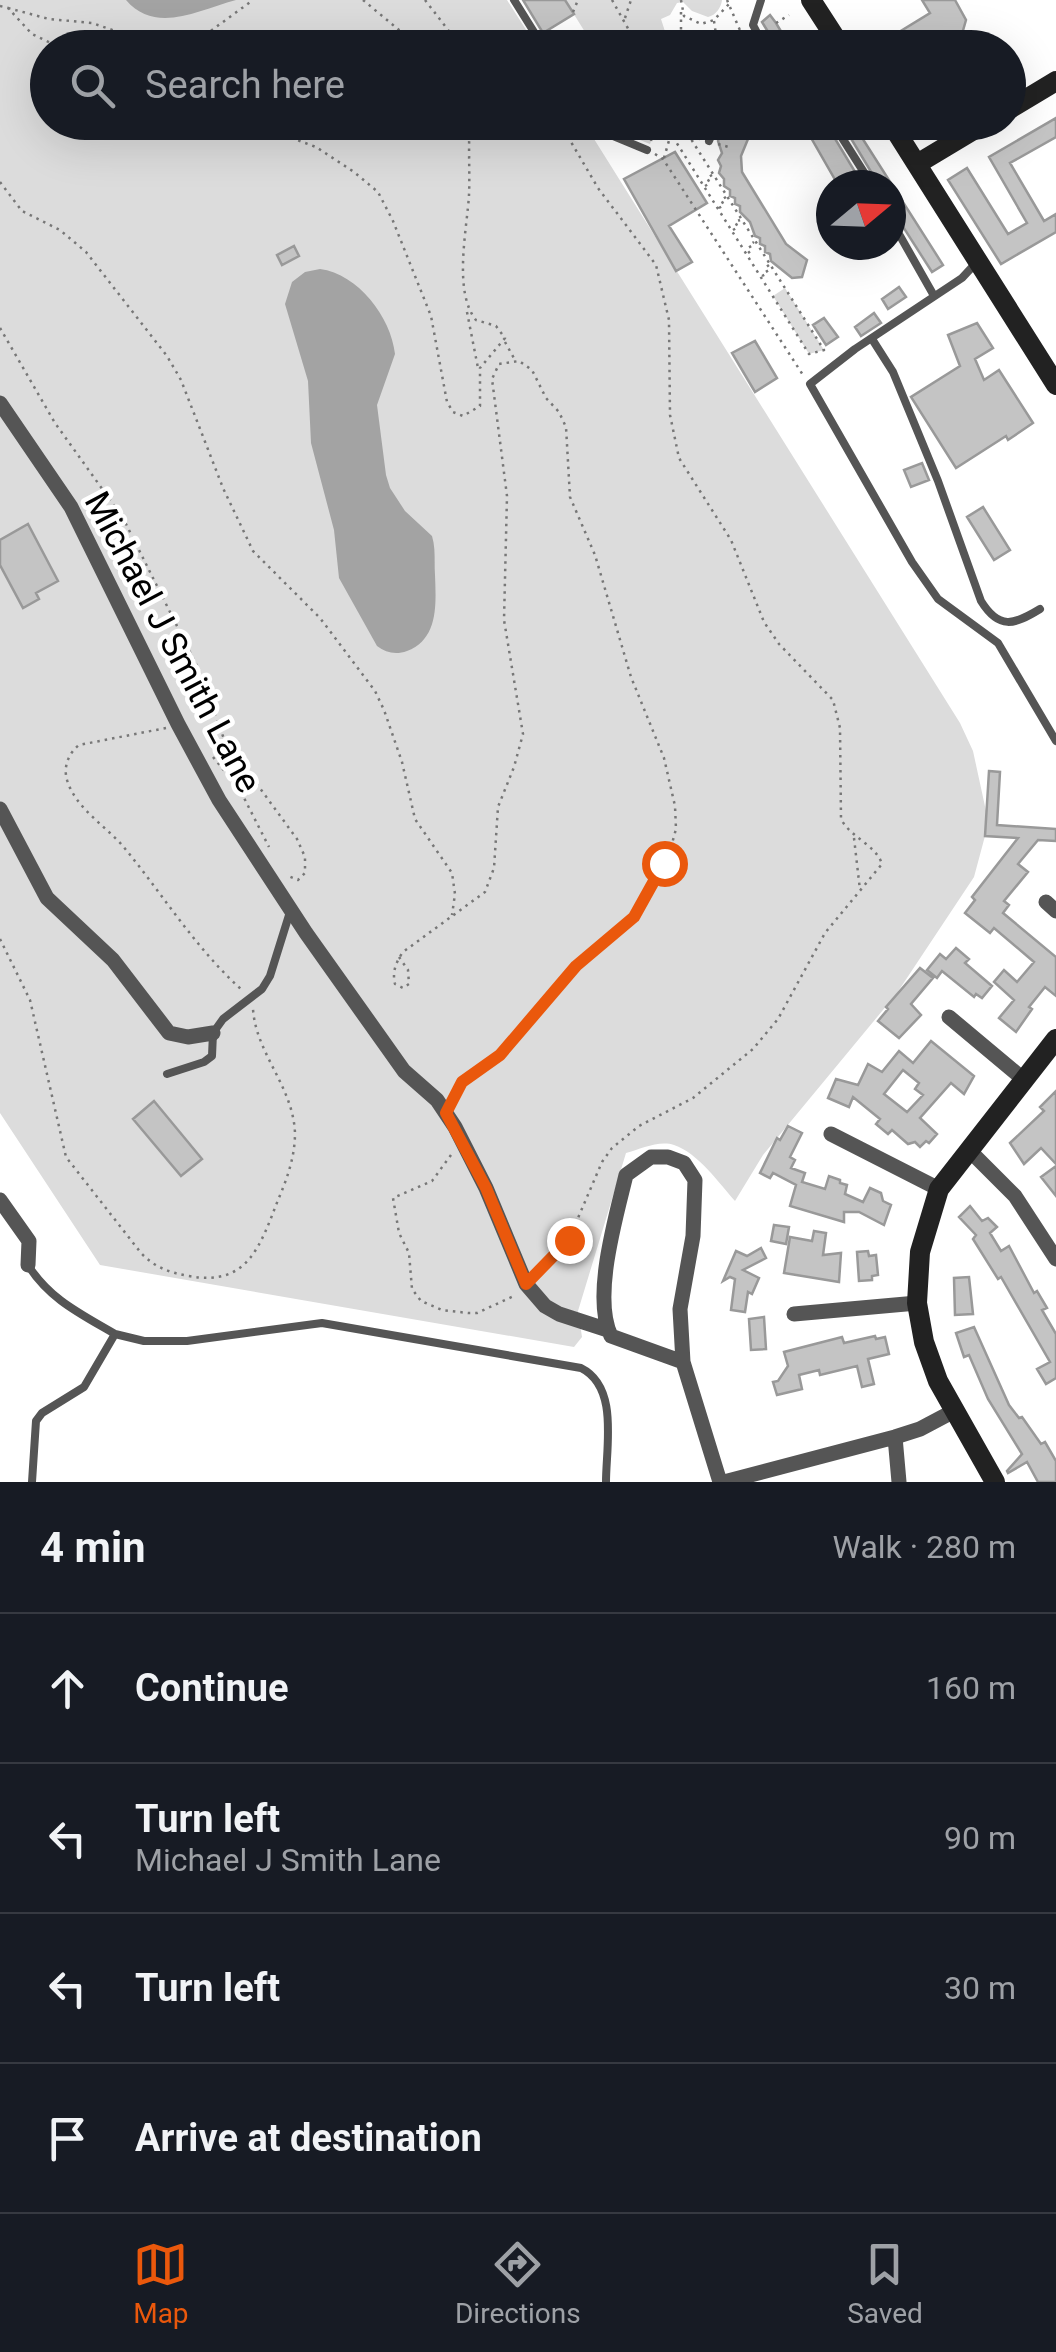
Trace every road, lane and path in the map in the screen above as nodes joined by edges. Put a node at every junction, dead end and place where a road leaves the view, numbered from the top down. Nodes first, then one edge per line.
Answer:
1 (253, 0) edge
2 (363, 0) edge
3 (425, 0) edge
4 (514, 0) edge
5 (578, 0) edge
6 (612, 0) edge
7 (631, 0) edge
8 (762, 0) edge
9 (681, 2) edge
10 (728, 2) edge
11 (819, 3) edge
12 (0, 6) edge
13 (8, 8) junction
14 (682, 11) junction
15 (572, 12) dead end
16 (789, 14) dead end
17 (624, 20) junction
18 (714, 20) junction
19 (776, 23) dead end
20 (112, 30) edge
21 (212, 30) edge
22 (399, 30) edge
23 (448, 30) edge
24 (533, 30) edge
25 (629, 30) edge
26 (682, 30) edge
27 (715, 30) edge
28 (739, 30) edge
29 (756, 30) edge
30 (837, 30) edge
31 (30, 32) edge
32 (1056, 81) edge
33 (1026, 99) edge
34 (297, 140) edge
35 (470, 140) edge
36 (570, 140) edge
37 (623, 140) edge
38 (651, 140) edge
39 (670, 140) edge
40 (673, 140) edge
41 (692, 140) edge
42 (843, 140) edge
43 (902, 140) edge
44 (957, 140) edge
45 (647, 150) junction
46 (664, 159) junction
47 (917, 164) junction
48 (862, 170) edge
49 (713, 174) junction
50 (0, 182) edge
51 (704, 187) junction
52 (727, 196) junction
53 (718, 209) junction
54 (741, 219) junction
55 (732, 231) junction
56 (755, 241) junction
57 (906, 246) edge
58 (746, 254) junction
59 (978, 261) junction
60 (770, 264) junction
61 (761, 277) junction
62 (933, 294) junction
63 (466, 300) junction
64 (0, 328) edge
65 (872, 339) junction
66 (505, 340) junction
67 (515, 360) junction
68 (479, 380) junction
69 (810, 384) junction
70 (1056, 385) edge
71 (0, 404) edge
72 (1040, 609) dead end
73 (178, 724) junction
74 (1056, 741) edge
75 (210, 753) dead end
76 (0, 809) edge
77 (854, 836) junction
78 (275, 860) dead end
79 (282, 871) dead end
80 (860, 891) junction
81 (290, 910) junction
82 (451, 919) junction
83 (0, 938) edge
84 (399, 958) junction
85 (250, 999) junction
86 (949, 1017) dead end
87 (213, 1033) junction
88 (1056, 1039) edge
89 (167, 1074) dead end
90 (1023, 1080) junction
91 (446, 1113) junction
92 (831, 1134) dead end
93 (454, 1147) dead end
94 (968, 1149) junction
95 (939, 1189) junction
96 (0, 1200) edge
97 (1056, 1259) edge
98 (28, 1265) joint
99 (526, 1284) junction
100 (917, 1303) junction
101 (794, 1314) dead end
102 (608, 1330) junction
103 (115, 1334) junction
104 (683, 1362) junction
105 (954, 1412) junction
106 (895, 1437) junction
107 (32, 1482) edge
108 (606, 1482) edge
109 (722, 1482) edge
110 (898, 1482) edge
111 (995, 1482) edge

1 - 21 path
2 - 22 path
3 - 23 path
4 - 24 lane
5 - 15 path
6 - 17 path
7 - 17 path
8 - 29 lane
9 - 14 path
10 - 18 path
10 - 28 path
11 - 30 street
12 - 13 path
13 - 20 path
13 - 31 path
14 - 18 path
14 - 26 path
16 - 19 path
17 - 25 path
18 - 27 path
32 - 33 street
34 - 68 path
35 - 63 path
36 - 77 path
37 - 45 lane
38 - 45 path
39 - 46 path
40 - 51 path
41 - 49 path
42 - 48 lane
43 - 47 street
44 - 47 street
45 - 46 path
46 - 69 path
47 - 59 street
49 - 51 path
49 - 52 path
50 - 82 path
51 - 53 path
52 - 53 path
52 - 54 path
53 - 55 path
54 - 55 path
54 - 56 path
55 - 58 path
56 - 58 path
56 - 60 path
57 - 62 lane
58 - 61 path
59 - 62 lane
59 - 70 street
60 - 61 path
60 - 61 path
62 - 65 lane
63 - 66 path
63 - 68 path
64 - 79 path
65 - 69 lane
65 - 72 lane
66 - 67 path
66 - 68 path
67 - 82 path
67 - 91 path
69 - 74 lane
71 - 73 street, Michael J Smith Lane
73 - 81 street, Michael J Smith Lane
73 - 85 path
75 - 78 path
76 - 87 street
77 - 80 path
77 - 80 path
80 - 99 path
81 - 85 lane
81 - 91 street, Michael J Smith Lane
82 - 84 path
83 - 85 path
84 - 84 path
85 - 87 lane
86 - 90 street
87 - 89 lane
88 - 90 street
90 - 94 street
91 - 99 street, Michael J Smith Lane
92 - 95 street
93 - 99 path
94 - 95 street
94 - 97 street
95 - 100 street
96 - 98 street
98 - 103 lane
99 - 102 street, Michael J Smith Lane
100 - 101 street
100 - 105 street
102 - 104 street, Michael J Smith Lane
102 - 104 street
103 - 107 lane
103 - 108 lane
104 - 109 street
105 - 106 street
105 - 111 street
106 - 109 street
106 - 110 street

